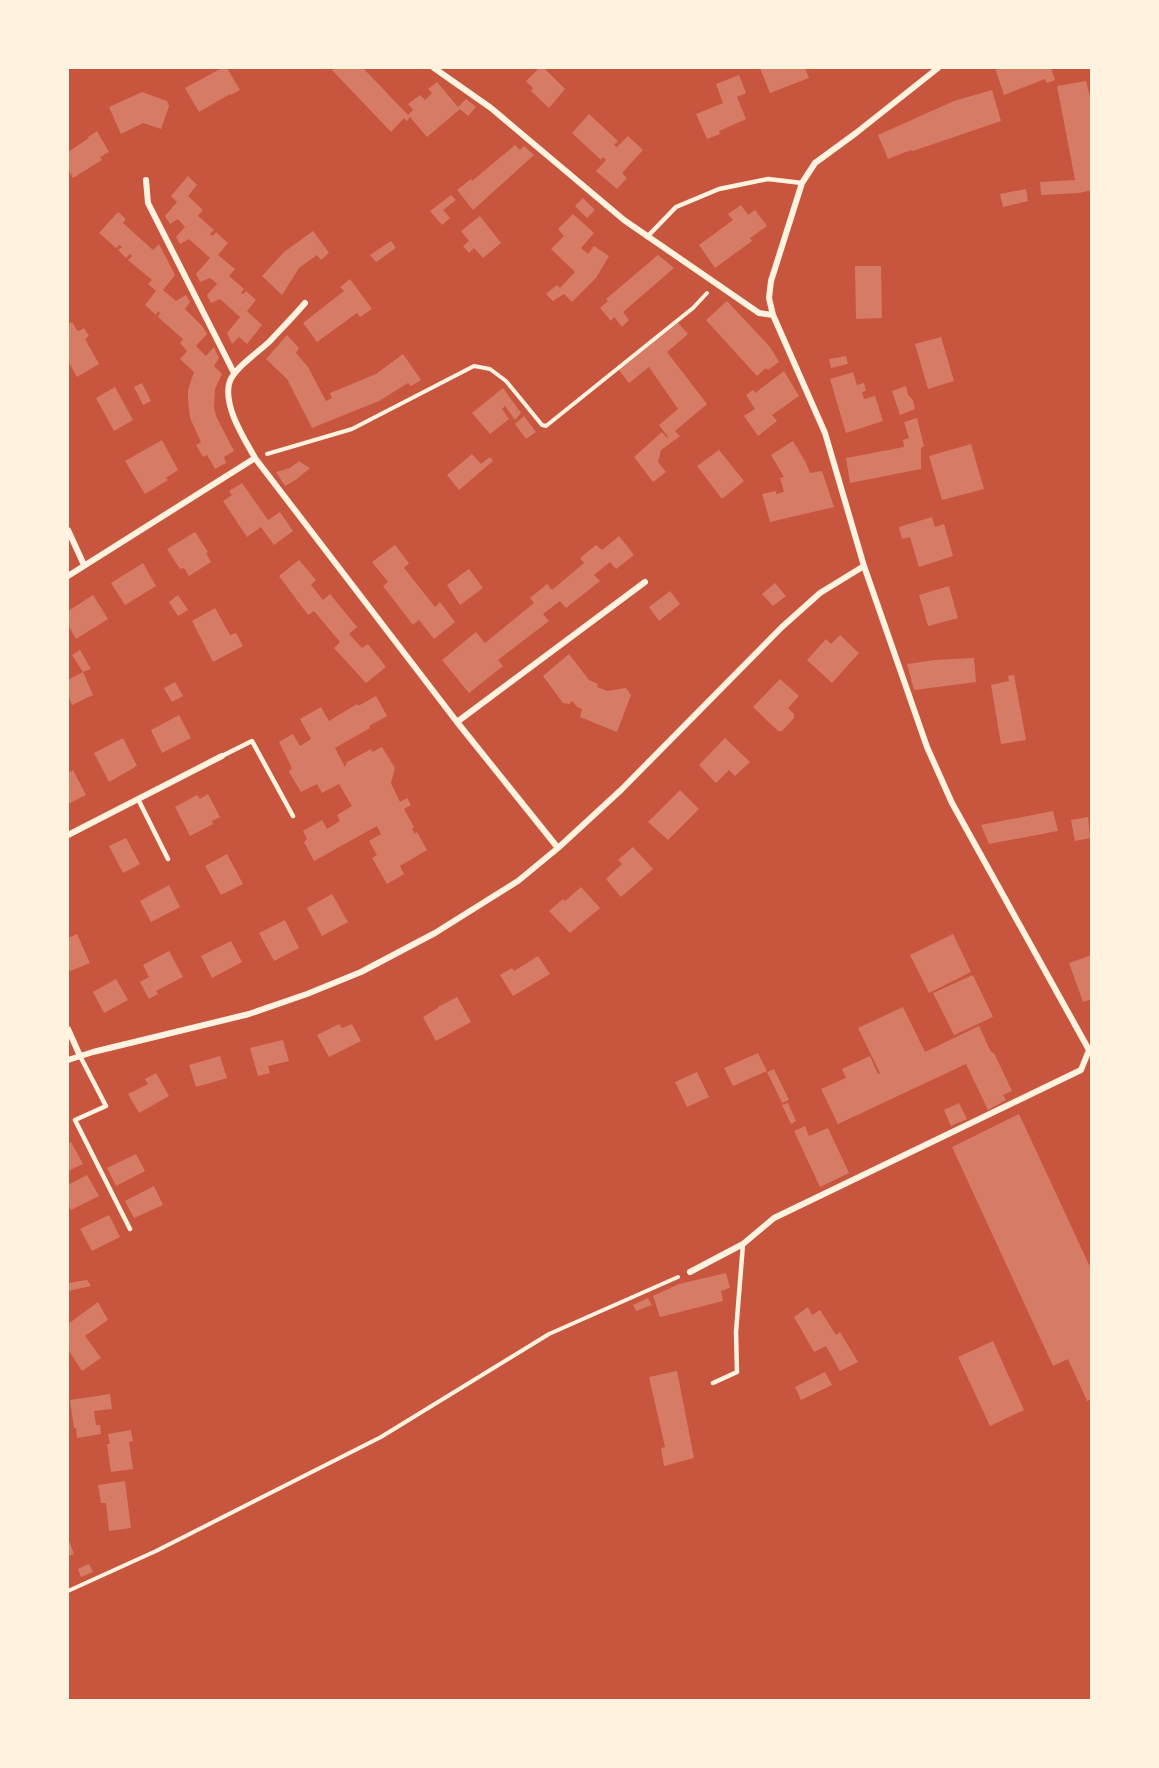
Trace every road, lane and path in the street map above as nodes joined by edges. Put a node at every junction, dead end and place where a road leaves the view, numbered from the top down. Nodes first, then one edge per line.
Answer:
1 (434, 68) edge
2 (938, 68) edge
3 (146, 180) dead end
4 (801, 183) junction
5 (647, 237) junction
6 (717, 284) junction
7 (305, 303) dead end
8 (773, 315) junction
9 (234, 374) junction
10 (255, 458) junction
11 (68, 530) edge
12 (84, 565) junction
13 (864, 566) junction
14 (68, 576) edge
15 (645, 582) dead end
16 (458, 722) junction
17 (222, 756) joint
18 (138, 799) junction
19 (293, 816) dead end
20 (68, 835) edge
21 (558, 848) junction
22 (168, 858) dead end
23 (68, 1029) edge
24 (1090, 1050) edge
25 (81, 1056) junction
26 (68, 1060) edge
27 (130, 1228) dead end
28 (743, 1244) junction
29 (690, 1272) joint
30 (713, 1383) dead end
31 (68, 1591) edge

1 - 5 street
2 - 4 street
3 - 9 street
4 - 5 lane
4 - 8 street
5 - 6 street
6 - 8 street
6 - 10 path
7 - 9 street
8 - 13 street
9 - 10 street
10 - 12 street
10 - 16 street
11 - 12 street
12 - 14 street
13 - 21 street
13 - 24 street
15 - 16 street
16 - 21 street
17 - 18 street
17 - 19 lane
18 - 20 street
18 - 22 lane
21 - 25 street
23 - 25 street
24 - 28 street
25 - 26 street
25 - 27 lane
28 - 29 street
28 - 30 lane
29 - 31 path

